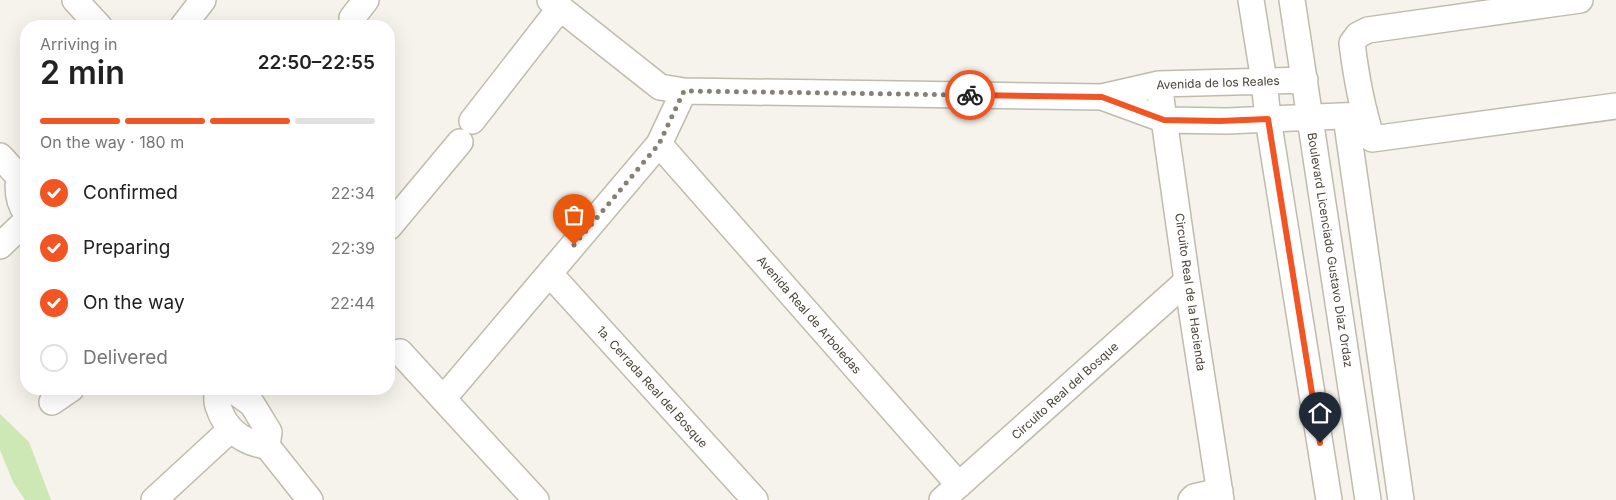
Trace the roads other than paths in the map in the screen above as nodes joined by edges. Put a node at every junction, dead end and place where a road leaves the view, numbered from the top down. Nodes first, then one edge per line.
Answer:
1 (75, 0) edge
2 (203, 0) edge
3 (1251, 0) edge
4 (1292, 0) edge
5 (1580, 0) edge
6 (555, 4) edge
7 (93, 20) edge
8 (188, 20) edge
9 (1305, 80) junction
10 (1264, 81) junction
11 (1159, 84) junction
12 (684, 91) junction
13 (1102, 97) junction
14 (1616, 106) edge
15 (1355, 116) junction
16 (1309, 117) junction
17 (1268, 119) junction
18 (1164, 120) junction
19 (659, 144) junction
20 (0, 156) edge
21 (20, 175) edge
22 (20, 183) edge
23 (20, 200) edge
24 (395, 219) edge
25 (20, 226) edge
26 (0, 246) edge
27 (550, 274) junction
28 (1188, 281) junction
29 (400, 352) dead end
30 (216, 395) edge
31 (240, 395) edge
32 (444, 399) junction
33 (230, 430) junction
34 (267, 446) junction
35 (951, 493) edge
36 (1221, 496) edge
37 (154, 500) edge
38 (310, 500) edge
39 (536, 500) edge
40 (755, 500) edge
41 (1191, 500) edge
42 (1329, 500) edge
43 (1368, 500) edge
44 (1401, 500) edge

1 - 7 street
2 - 8 street
3 - 10 street
4 - 9 street, Boulevard Licenciado Gustavo Díaz Ordaz
5 - 15 street
6 - 12 street, Avenida de los Reales
6 - 24 street
9 - 10 street, Avenida de los Reales
9 - 16 street, Boulevard Licenciado Gustavo Díaz Ordaz
10 - 11 street, Avenida de los Reales
10 - 17 street
11 - 13 street, Avenida de los Reales
11 - 18 street, Circuito Real de la Hacienda
12 - 13 street, Avenida de los Reales
12 - 19 street
13 - 18 street, Avenida de los Reales
14 - 15 street
15 - 16 street, Avenida de los Reales
15 - 44 street
16 - 17 street, Avenida de los Reales
16 - 43 street, Boulevard Licenciado Gustavo Díaz Ordaz
17 - 18 street, Avenida de los Reales
17 - 42 street
18 - 28 street, Circuito Real de la Hacienda
19 - 27 street
19 - 35 street, Avenida Real de Arboledas
20 - 21 street
22 - 23 street
25 - 26 street
27 - 32 street
27 - 40 street, 1a. Cerrada Real del Bosque
28 - 35 street, Circuito Real del Bosque
28 - 36 street, Circuito Real de la Hacienda
29 - 32 street
30 - 33 street
31 - 34 street
32 - 39 street
33 - 34 street
33 - 37 street
34 - 38 street
36 - 41 street

